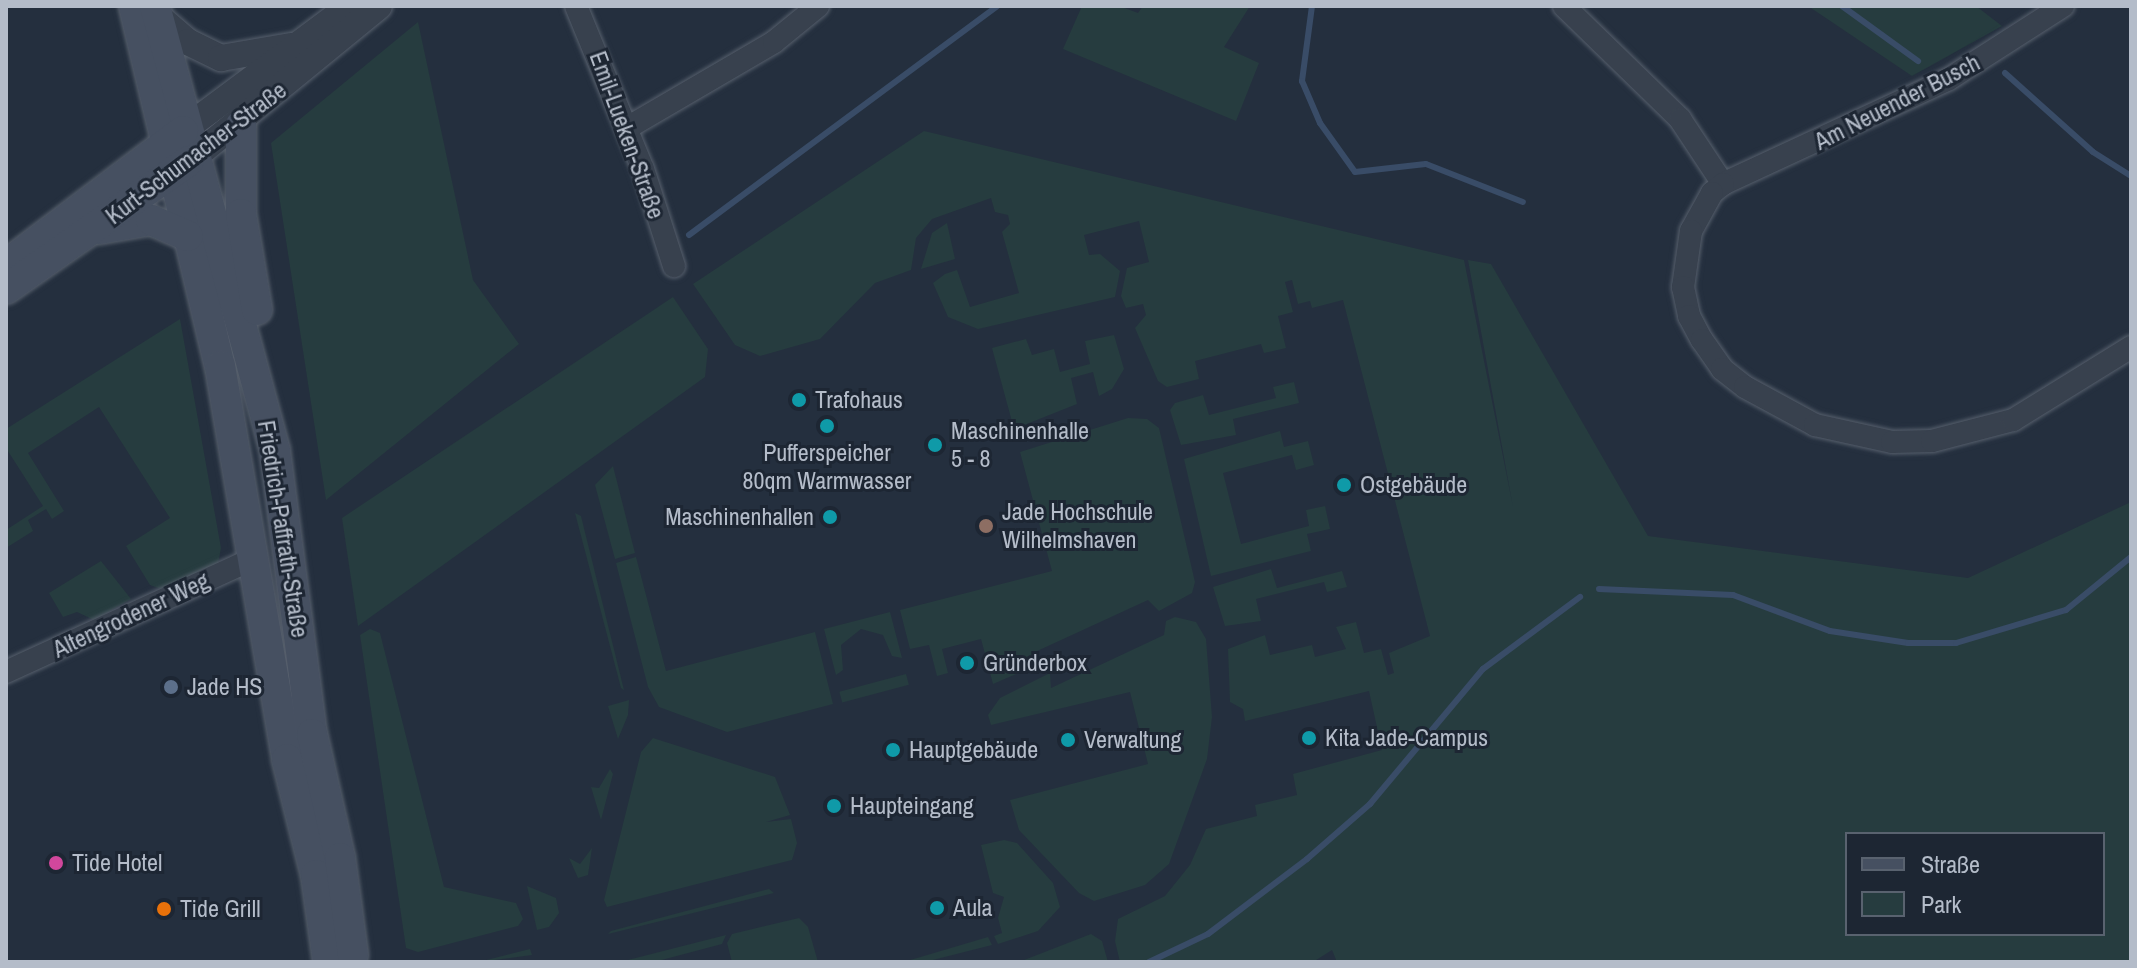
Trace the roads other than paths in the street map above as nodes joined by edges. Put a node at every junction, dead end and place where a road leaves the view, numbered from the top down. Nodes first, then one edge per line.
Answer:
1 (350, 6) edge
2 (379, 6) edge
3 (576, 6) edge
4 (818, 6) edge
5 (1564, 6) edge
6 (2063, 6) edge
7 (149, 10) edge
8 (303, 43) junction
9 (241, 125) junction
10 (627, 128) junction
11 (178, 134) junction
12 (185, 163) junction
13 (1723, 184) junction
14 (94, 230) junction
15 (188, 236) junction
16 (6, 265) edge
17 (674, 266) dead end
18 (6, 289) edge
19 (2131, 347) edge
20 (275, 451) junction
21 (255, 558) junction
22 (6, 672) edge
23 (344, 960) edge

1 - 8 street, Kurt-Schumacher-Straße
2 - 9 street, Kurt-Schumacher-Straße
3 - 10 street, Emil-Lueken-Straße
4 - 10 street
5 - 13 street
6 - 13 street, Am Neuender Busch
7 - 8 street
7 - 11 main road, Friedrich-Paffrath-Straße
8 - 11 street, Kurt-Schumacher-Straße
9 - 12 street, Kurt-Schumacher-Straße
9 - 20 main road
10 - 17 street, Emil-Lueken-Straße
11 - 12 main road, Friedrich-Paffrath-Straße
11 - 16 main road, Kurt-Schumacher-Straße
12 - 14 main road, Kurt-Schumacher-Straße
12 - 15 main road, Friedrich-Paffrath-Straße
12 - 20 main road, Friedrich-Paffrath-Straße
13 - 19 street, Am Neuender Busch
14 - 15 main road
14 - 18 main road, Kurt-Schumacher-Straße
15 - 21 main road, Friedrich-Paffrath-Straße
20 - 23 main road, Friedrich-Paffrath-Straße
21 - 22 street, Altengrodener Weg
21 - 23 main road, Friedrich-Paffrath-Straße

